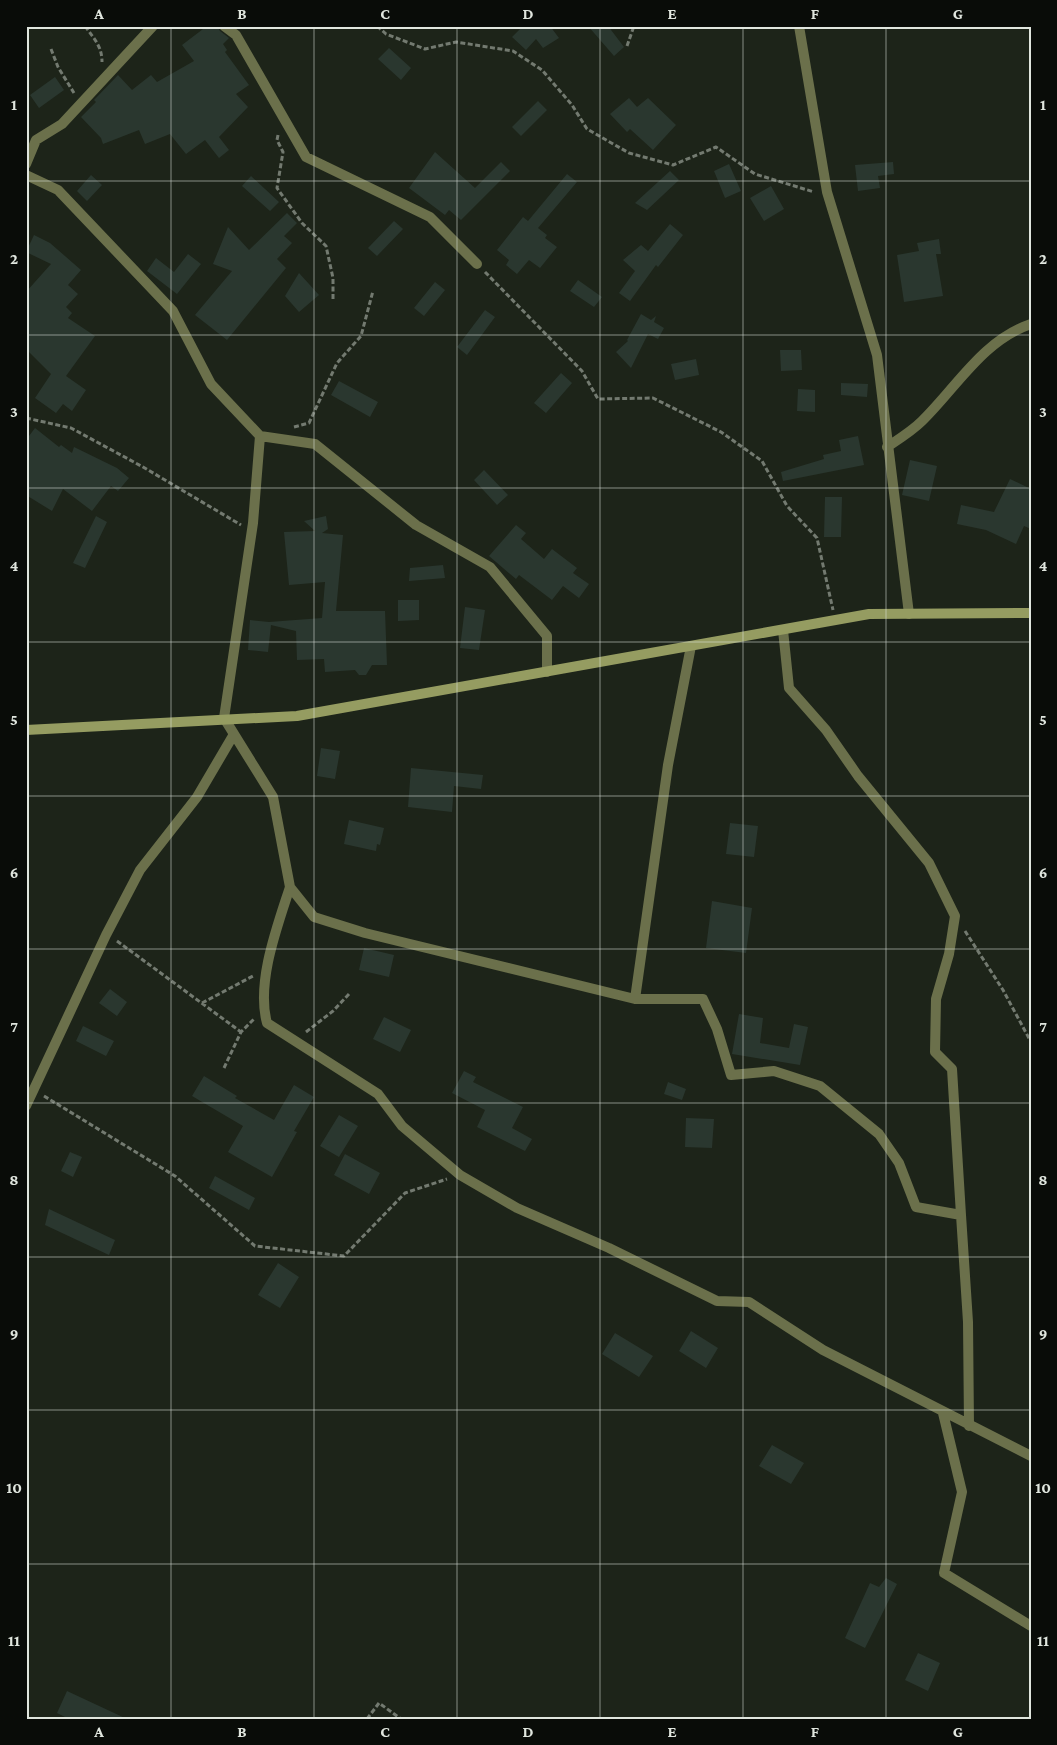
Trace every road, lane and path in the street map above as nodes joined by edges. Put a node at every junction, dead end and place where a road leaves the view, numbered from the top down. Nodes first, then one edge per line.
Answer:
1 (85, 26) edge
2 (152, 26) edge
3 (224, 26) edge
4 (377, 26) edge
5 (634, 26) edge
6 (800, 26) edge
7 (627, 46) dead end
8 (51, 49) dead end
9 (102, 80) junction
10 (79, 105) junction
11 (283, 117) junction
12 (26, 164) edge
13 (26, 175) edge
14 (828, 196) junction
15 (477, 264) joint
16 (374, 291) dead end
17 (333, 298) dead end
18 (1031, 324) edge
19 (26, 418) edge
20 (292, 428) dead end
21 (260, 436) junction
22 (887, 447) junction
23 (252, 532) junction
24 (1031, 613) edge
25 (909, 614) junction
26 (835, 620) junction
27 (782, 630) junction
28 (691, 646) junction
29 (547, 672) junction
30 (224, 718) junction
31 (26, 730) edge
32 (234, 734) junction
33 (290, 888) junction
34 (955, 916) junction
35 (106, 935) junction
36 (268, 968) junction
37 (350, 993) dead end
38 (635, 999) junction
39 (202, 1003) dead end
40 (263, 1010) junction
41 (241, 1032) junction
42 (302, 1035) dead end
43 (1031, 1042) edge
44 (224, 1068) dead end
45 (34, 1090) junction
46 (26, 1106) edge
47 (460, 1175) junction
48 (961, 1215) junction
49 (943, 1413) junction
50 (969, 1426) junction
51 (1031, 1456) edge
52 (1031, 1626) edge
53 (368, 1719) edge
54 (401, 1719) edge

1 - 9 path
2 - 9 street
3 - 11 street
4 - 14 path
5 - 7 path
6 - 14 street
8 - 10 path
9 - 10 street
10 - 12 street
11 - 15 street
11 - 17 path
13 - 21 street
14 - 22 street
15 - 26 path
16 - 20 path
18 - 22 street
19 - 23 path
21 - 23 street
21 - 29 street
22 - 25 street
23 - 30 street
24 - 25 main road
25 - 26 main road
26 - 27 main road
27 - 28 main road
27 - 34 street
28 - 29 main road
28 - 38 street
29 - 30 main road
30 - 31 main road
30 - 32 street
32 - 33 street
32 - 35 street
33 - 36 street
33 - 38 street
34 - 43 path
34 - 48 street
35 - 41 path
35 - 45 street
36 - 39 path
36 - 40 street
37 - 42 path
38 - 48 street
40 - 41 path
40 - 47 street
41 - 44 path
45 - 46 street
45 - 47 path
47 - 49 street
48 - 50 street
49 - 50 street
49 - 52 street
50 - 51 street
53 - 54 path

